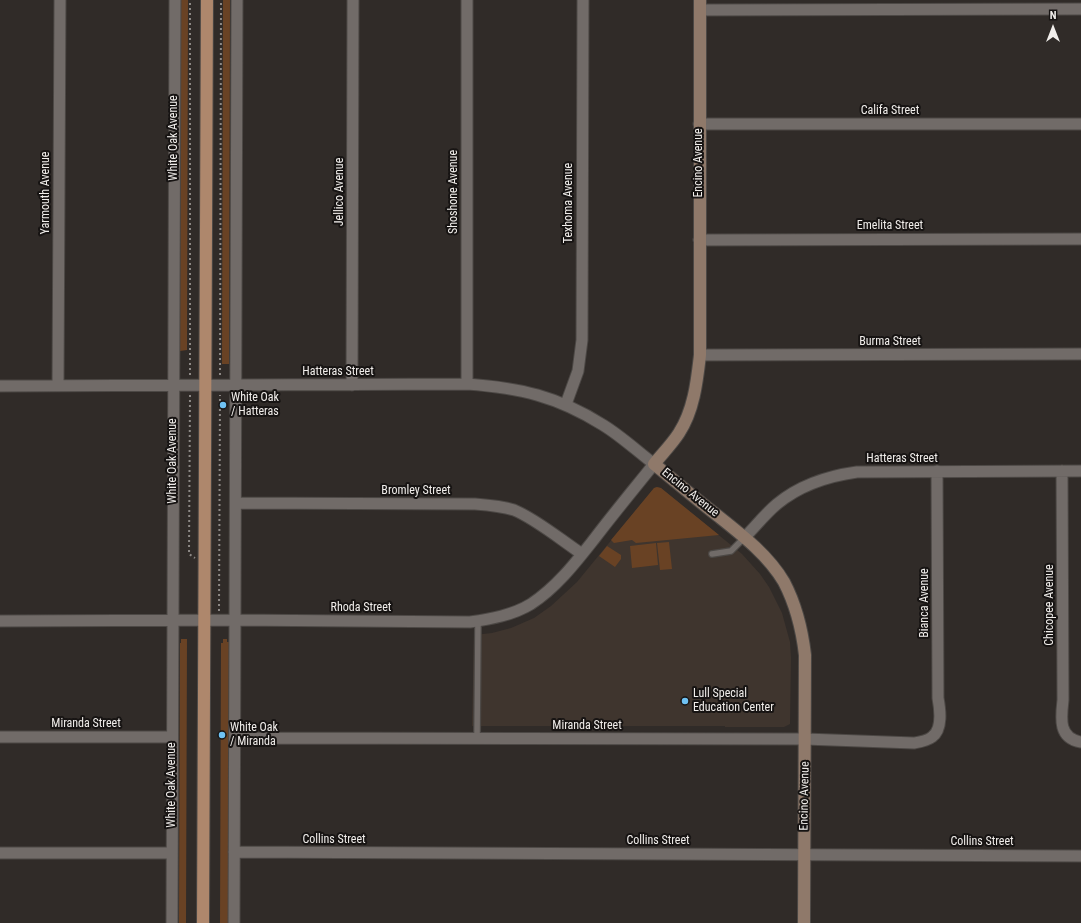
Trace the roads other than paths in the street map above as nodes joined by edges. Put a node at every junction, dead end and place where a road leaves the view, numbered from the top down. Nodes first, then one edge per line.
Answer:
1 (60, 0) edge
2 (175, 0) edge
3 (207, 0) edge
4 (237, 0) edge
5 (353, 0) edge
6 (467, 0) edge
7 (583, 0) edge
8 (700, 5) edge
9 (1081, 9) edge
10 (699, 124) junction
11 (1081, 124) edge
12 (1081, 239) edge
13 (699, 240) junction
14 (1081, 354) edge
15 (700, 355) junction
16 (352, 384) junction
17 (467, 384) junction
18 (58, 385) junction
19 (173, 385) junction
20 (206, 385) junction
21 (236, 385) junction
22 (0, 386) edge
23 (566, 404) junction
24 (654, 464) junction
25 (937, 471) junction
26 (1062, 471) junction
27 (1081, 471) edge
28 (236, 503) junction
29 (744, 538) junction
30 (582, 554) junction
31 (712, 554) dead end
32 (235, 620) junction
33 (0, 621) edge
34 (172, 621) junction
35 (204, 621) junction
36 (478, 621) junction
37 (936, 734) joint
38 (0, 737) edge
39 (172, 737) junction
40 (235, 738) junction
41 (477, 739) junction
42 (805, 739) junction
43 (1081, 742) edge
44 (234, 852) junction
45 (0, 853) edge
46 (172, 853) junction
47 (804, 854) junction
48 (1081, 856) edge
49 (172, 923) edge
50 (203, 923) edge
51 (234, 923) edge
52 (804, 923) edge

1 - 18 street, Yarmouth Avenue
2 - 19 street, White Oak Avenue
3 - 20 main road
4 - 21 street
5 - 16 street, Jellico Avenue
6 - 17 street, Shoshone Avenue
7 - 23 street, Texhoma Avenue
8 - 9 street
8 - 10 street, Encino Avenue
10 - 11 street, Califa Street
10 - 13 street, Encino Avenue
12 - 13 street, Emelita Street
13 - 15 street, Encino Avenue
14 - 15 street, Burma Street
15 - 24 street, Encino Avenue
16 - 17 street, Hatteras Street
16 - 21 street, Hatteras Street
17 - 23 street, Hatteras Street
18 - 19 street, Hatteras Street
18 - 22 street, Hatteras Street
19 - 20 street, Hatteras Street
19 - 34 street, White Oak Avenue
20 - 21 street, Hatteras Street
20 - 35 main road
21 - 28 street
23 - 24 street, Hatteras Street
24 - 29 street, Encino Avenue
24 - 30 street, Rhoda Street
25 - 26 street, Hatteras Street
25 - 29 street, Hatteras Street
25 - 37 street, Bianca Avenue
26 - 27 street, Hatteras Street
26 - 43 street, Chicopee Avenue
28 - 30 street, Bromley Street
28 - 32 street
29 - 31 lane
29 - 42 street, Encino Avenue
30 - 36 street, Rhoda Street
32 - 35 street, Rhoda Street
32 - 36 street, Rhoda Street
32 - 40 street
33 - 34 street, Rhoda Street
34 - 35 street, Rhoda Street
34 - 39 street, White Oak Avenue
35 - 50 main road
36 - 41 lane
37 - 42 street, Miranda Street
38 - 39 street, Miranda Street
39 - 46 street, White Oak Avenue
40 - 41 street, Miranda Street
40 - 44 street
41 - 42 street, Miranda Street
42 - 47 street, Encino Avenue
44 - 47 street, Collins Street
44 - 51 street
45 - 46 street
46 - 49 street, White Oak Avenue
47 - 48 street, Collins Street
47 - 52 street, Encino Avenue

